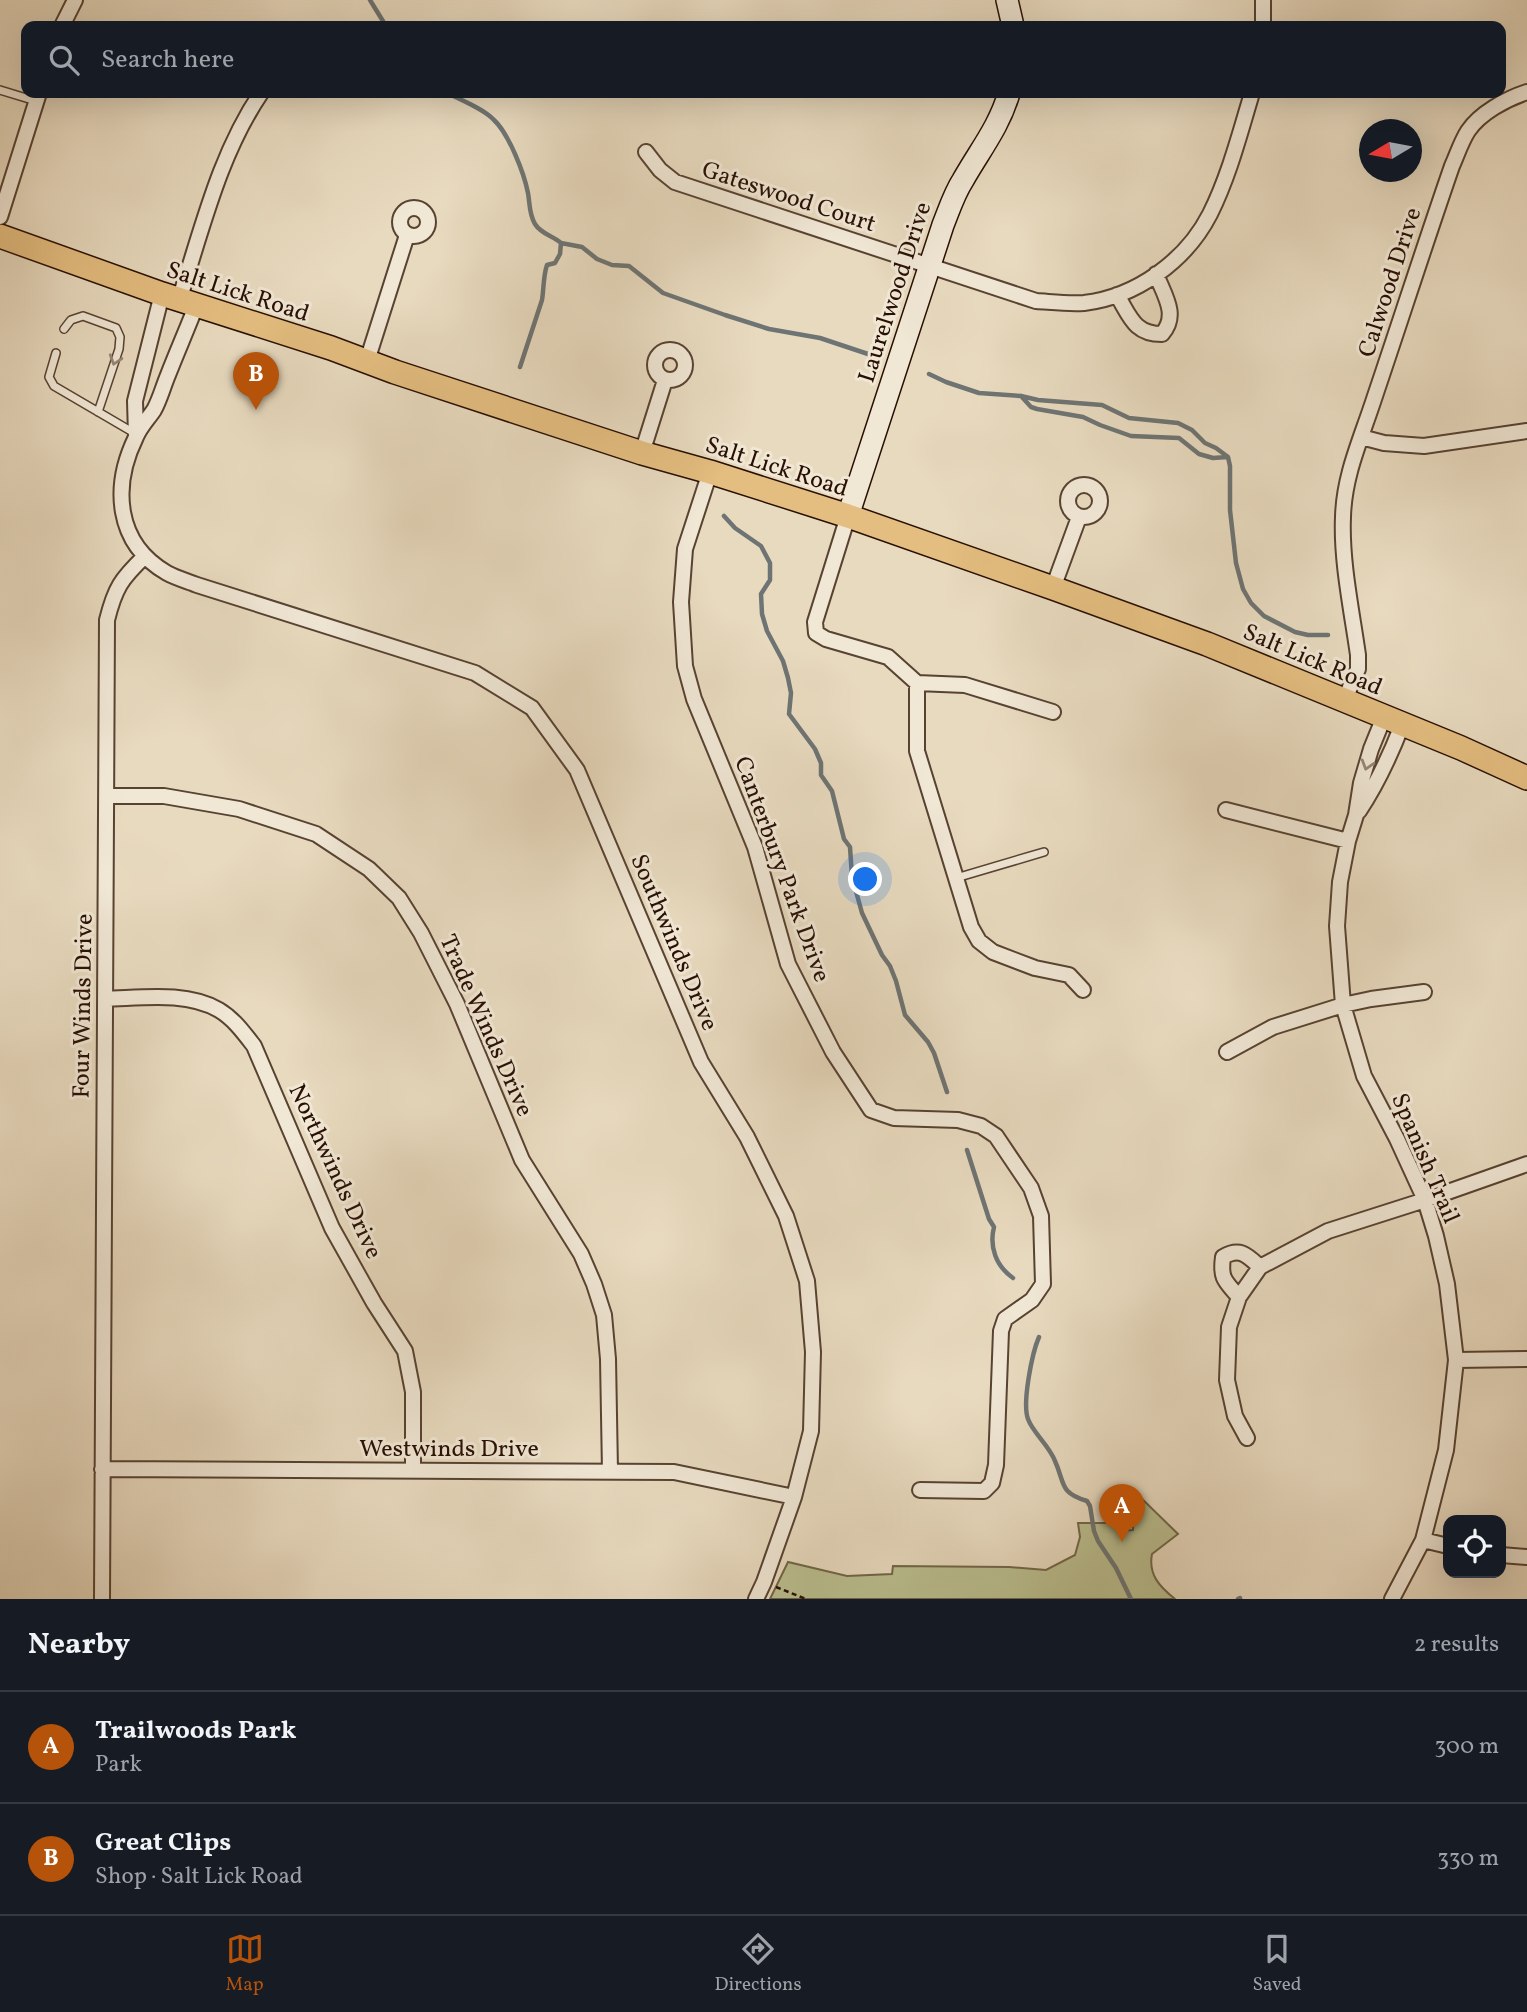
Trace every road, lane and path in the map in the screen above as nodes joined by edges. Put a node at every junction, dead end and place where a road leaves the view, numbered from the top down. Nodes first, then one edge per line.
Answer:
1 (75, 0) edge
2 (1007, 0) edge
3 (1263, 0) edge
4 (64, 21) edge
5 (1012, 21) edge
6 (1263, 21) edge
7 (0, 90) edge
8 (1527, 92) edge
9 (21, 94) edge
10 (38, 98) edge
11 (258, 98) edge
12 (1008, 98) edge
13 (1250, 98) edge
14 (646, 152) dead end
15 (0, 217) edge
16 (407, 235) dead end
17 (0, 236) edge
18 (929, 267) junction
19 (1156, 274) junction
20 (1117, 295) junction
21 (179, 300) junction
22 (64, 329) dead end
23 (56, 353) dead end
24 (367, 362) junction
25 (665, 380) dead end
26 (97, 412) junction
27 (1527, 431) edge
28 (136, 435) junction
29 (1361, 437) junction
30 (642, 453) junction
31 (710, 472) junction
32 (848, 516) junction
33 (1079, 517) dead end
34 (145, 556) junction
35 (1054, 588) junction
36 (917, 683) junction
37 (1344, 701) junction
38 (1053, 712) dead end
39 (1393, 721) junction
40 (1527, 778) edge
41 (108, 796) junction
42 (1226, 810) dead end
43 (1356, 815) junction
44 (1348, 841) junction
45 (1044, 852) dead end
46 (955, 879) junction
47 (1083, 990) dead end
48 (1424, 992) dead end
49 (105, 999) junction
50 (1343, 1005) junction
51 (1227, 1052) dead end
52 (1527, 1164) edge
53 (1425, 1200) junction
54 (1260, 1267) junction
55 (1239, 1297) junction
56 (1527, 1359) edge
57 (1456, 1360) junction
58 (1247, 1438) dead end
59 (102, 1469) junction
60 (413, 1471) junction
61 (610, 1471) junction
62 (920, 1490) dead end
63 (794, 1497) junction
64 (1423, 1540) junction
65 (1443, 1545) edge
66 (1506, 1555) edge
67 (1527, 1557) edge
68 (764, 1582) junction
69 (102, 1599) edge
70 (756, 1599) edge
71 (806, 1599) edge
72 (1392, 1599) edge

1 - 4 street
2 - 5 street
3 - 6 street
7 - 9 lane
8 - 29 street, Calwood Drive
10 - 15 street
11 - 21 street
12 - 18 street, Laurelwood Drive
13 - 19 street, Gateswood Court
14 - 18 street, Gateswood Court
16 - 24 street
17 - 21 main road, Salt Lick Road
18 - 20 street, Gateswood Court
18 - 32 street, Laurelwood Drive
19 - 20 street, Gateswood Court
19 - 20 street
21 - 24 main road, Salt Lick Road
21 - 28 street
21 - 28 street
22 -> 26 lane
23 - 26 lane
24 - 30 main road, Salt Lick Road
25 - 30 street
26 - 28 lane
27 - 29 street
28 - 34 street
29 - 37 street, Calwood Drive
30 - 31 main road, Salt Lick Road
31 - 32 main road, Salt Lick Road
31 - 62 street, Canterbury Park Drive
32 - 35 main road, Salt Lick Road
32 - 36 street
33 - 35 street
34 - 41 street, Four Winds Drive
34 - 63 street, Southwinds Drive
35 - 37 main road, Salt Lick Road
36 - 38 street
36 - 46 street
37 - 39 main road, Salt Lick Road
39 - 40 main road, Salt Lick Road
39 - 43 street, Spanish Trail
39 -> 43 street, Spanish Trail
41 - 49 street, Four Winds Drive
41 - 61 street, Trade Winds Drive
42 - 44 street
43 - 44 street, Spanish Trail
44 - 50 street, Spanish Trail
45 - 46 lane
46 - 47 street
48 - 50 street
49 - 59 street, Four Winds Drive
49 - 60 street, Northwinds Drive
50 - 51 street
50 - 53 street, Spanish Trail
52 - 53 street
53 - 54 street
53 - 57 street, Spanish Trail
54 - 55 street
54 - 55 street
55 - 58 street
56 - 57 street
57 - 64 street, Spanish Trail
59 - 60 street, Westwinds Drive
59 - 69 street, Four Winds Drive
60 - 61 street, Westwinds Drive
61 - 63 street, Westwinds Drive
63 - 68 street, Southwinds Drive
64 - 65 street
64 - 72 street, Spanish Trail
66 - 67 street
68 - 70 street, Southwinds Drive
68 - 71 path

